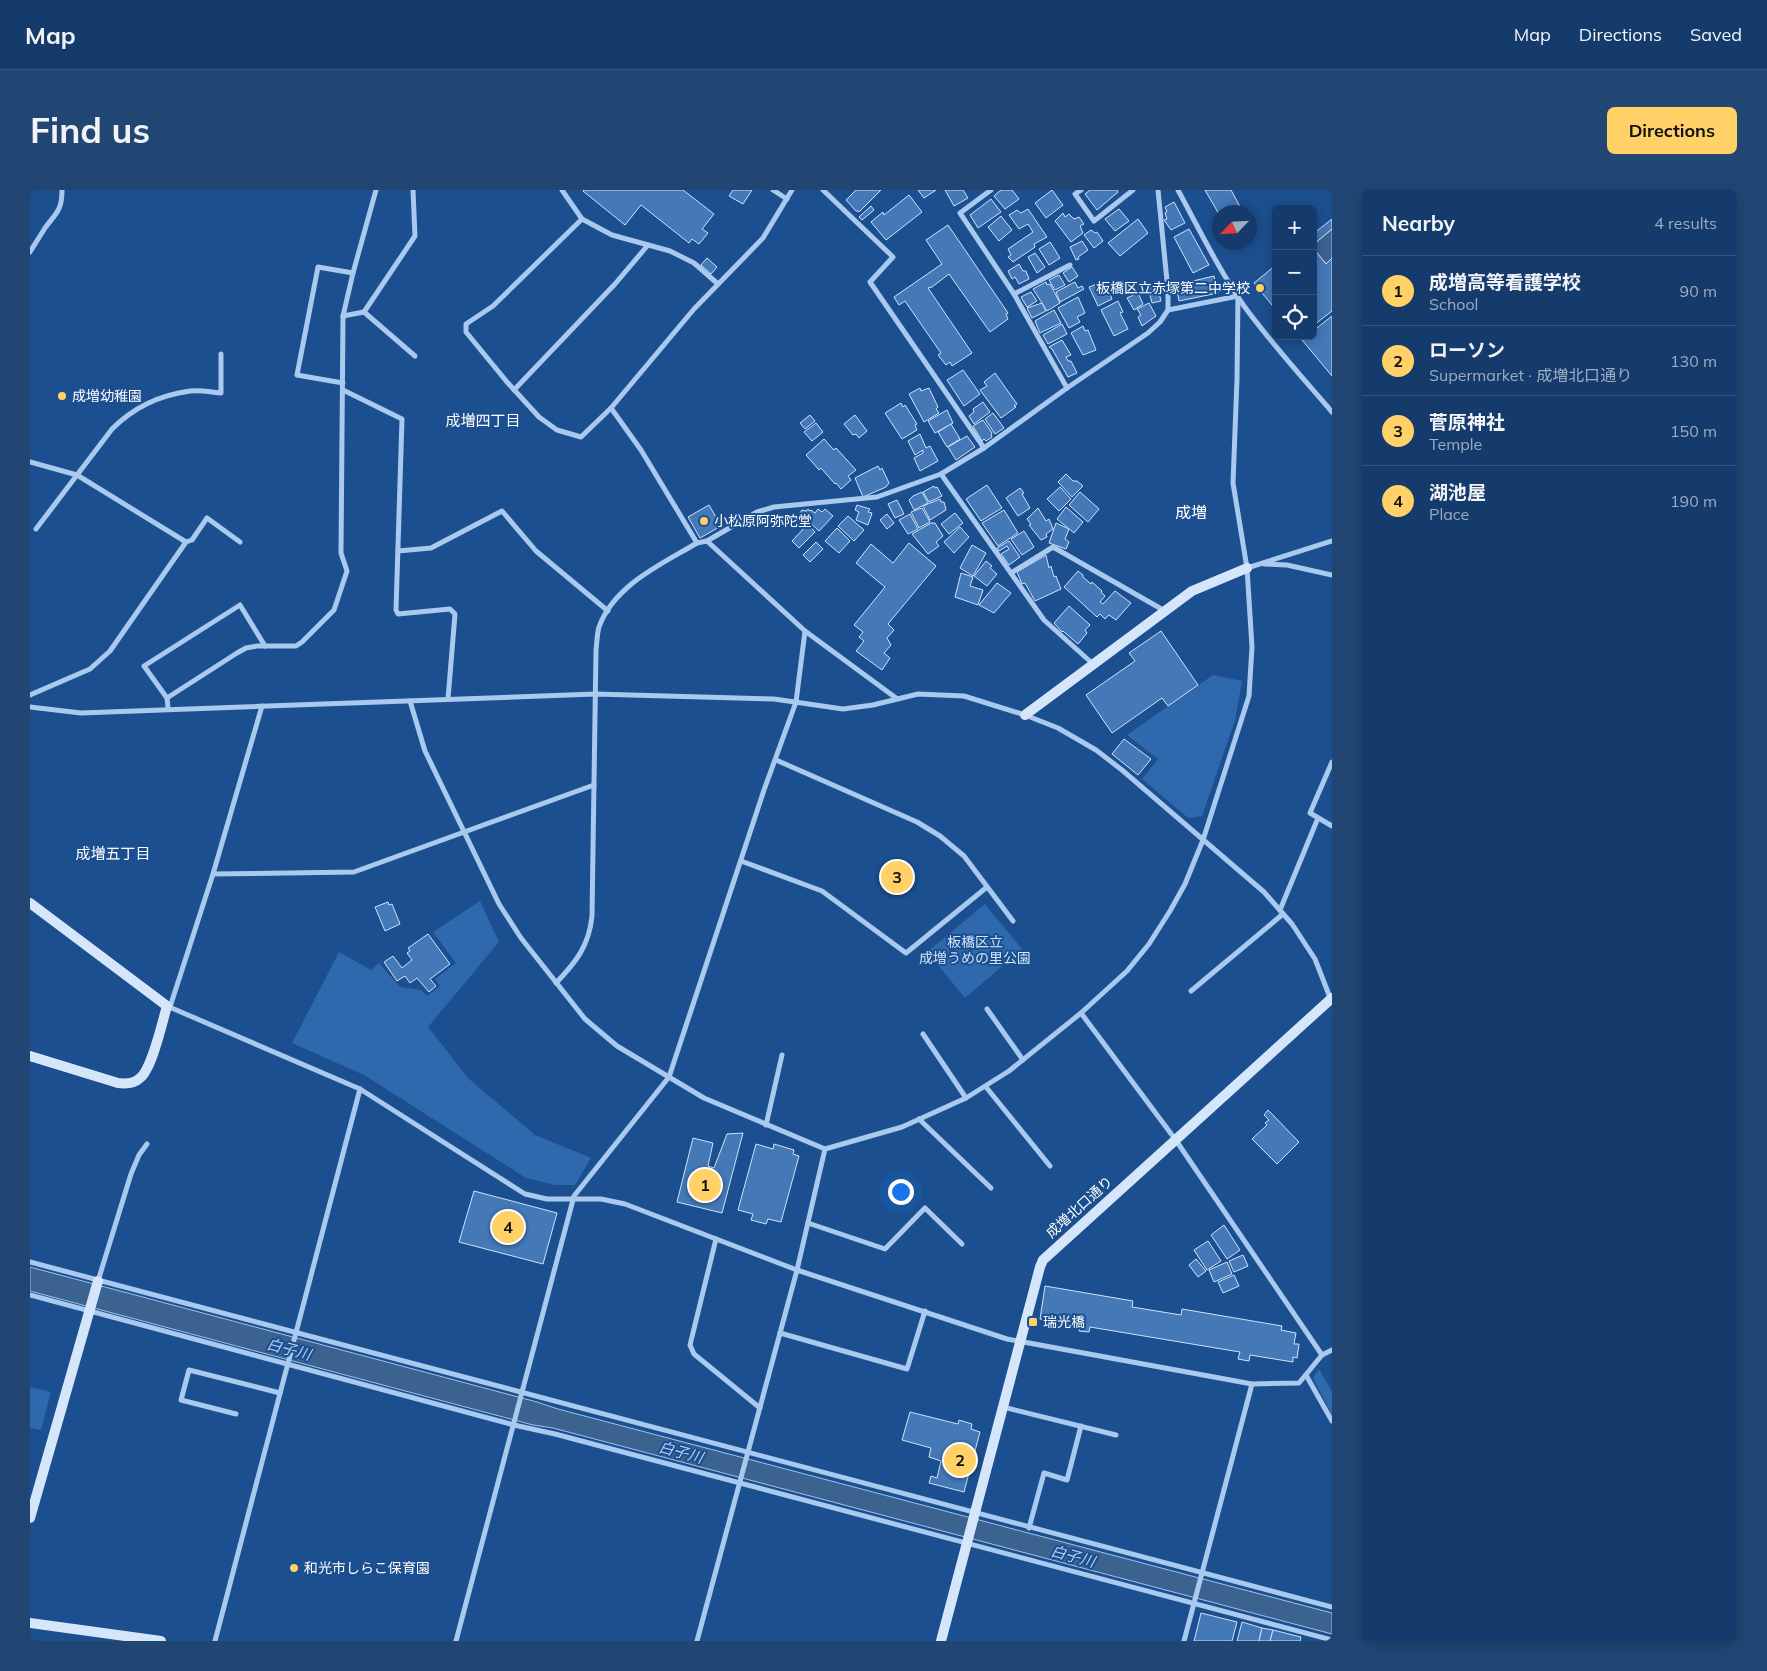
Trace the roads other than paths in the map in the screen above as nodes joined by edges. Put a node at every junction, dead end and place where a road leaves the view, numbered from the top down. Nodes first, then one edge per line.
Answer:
1 (62, 190) edge
2 (376, 190) edge
3 (413, 190) edge
4 (562, 190) edge
5 (774, 190) edge
6 (792, 190) edge
7 (823, 190) edge
8 (991, 190) edge
9 (1081, 190) edge
10 (1133, 190) edge
11 (1158, 190) edge
12 (1178, 190) edge
13 (787, 199) junction
14 (582, 219) junction
15 (648, 245) junction
16 (30, 252) edge
17 (1070, 266) dead end
18 (353, 273) junction
19 (718, 284) junction
20 (1014, 294) junction
21 (1238, 296) junction
22 (1168, 310) junction
23 (364, 312) junction
24 (343, 316) junction
25 (221, 354) dead end
26 (415, 356) dead end
27 (343, 383) junction
28 (1067, 388) junction
29 (343, 390) junction
30 (514, 390) junction
31 (611, 408) junction
32 (1332, 412) edge
33 (984, 448) junction
34 (30, 462) edge
35 (941, 474) junction
36 (77, 475) junction
37 (36, 529) dead end
38 (707, 541) junction
39 (1332, 541) edge
40 (186, 542) junction
41 (240, 542) dead end
42 (697, 543) junction
43 (398, 551) junction
44 (1260, 564) junction
45 (1247, 568) junction
46 (1011, 573) junction
47 (1332, 575) edge
48 (608, 611) junction
49 (1164, 612) junction
50 (805, 631) junction
51 (265, 646) junction
52 (1094, 664) junction
53 (595, 694) junction
54 (30, 695) edge
55 (167, 698) junction
56 (896, 698) junction
57 (448, 699) junction
58 (410, 701) junction
59 (796, 702) junction
60 (262, 706) junction
61 (30, 707) edge
62 (168, 708) junction
63 (1025, 715) junction
64 (776, 760) junction
65 (1332, 762) edge
66 (594, 785) junction
67 (1318, 818) junction
68 (1332, 826) edge
69 (465, 833) junction
70 (1203, 840) junction
71 (741, 861) junction
72 (212, 874) junction
73 (988, 887) junction
74 (30, 903) edge
75 (1282, 912) junction
76 (1013, 921) dead end
77 (556, 983) junction
78 (1192, 991) dead end
79 (1332, 1000) edge
80 (169, 1007) junction
81 (987, 1009) dead end
82 (1081, 1013) junction
83 (923, 1034) dead end
84 (30, 1056) edge
85 (782, 1056) dead end
86 (1023, 1060) junction
87 (669, 1077) junction
88 (986, 1087) junction
89 (360, 1089) junction
90 (966, 1098) junction
91 (919, 1119) junction
92 (766, 1125) junction
93 (1175, 1138) junction
94 (147, 1144) dead end
95 (826, 1149) junction
96 (1050, 1166) dead end
97 (991, 1188) dead end
98 (573, 1199) junction
99 (808, 1223) junction
100 (716, 1239) junction
101 (962, 1244) dead end
102 (30, 1262) edge
103 (797, 1270) junction
104 (98, 1281) junction
105 (30, 1295) edge
106 (90, 1311) junction
107 (924, 1311) junction
108 (296, 1332) junction
109 (780, 1333) junction
110 (1020, 1342) junction
111 (1332, 1350) edge
112 (1322, 1355) junction
113 (288, 1364) junction
114 (1306, 1375) junction
115 (1252, 1384) junction
116 (280, 1393) junction
117 (522, 1393) junction
118 (1003, 1407) junction
119 (760, 1408) junction
120 (236, 1414) dead end
121 (1332, 1421) edge
122 (514, 1423) junction
123 (1081, 1426) junction
124 (1116, 1434) dead end
125 (748, 1453) junction
126 (740, 1481) junction
127 (31, 1512) edge
128 (974, 1515) junction
129 (1029, 1528) junction
130 (967, 1541) junction
131 (1201, 1575) junction
132 (1194, 1600) junction
133 (1332, 1607) edge
134 (30, 1623) edge
135 (1332, 1640) edge
136 (162, 1641) edge
137 (215, 1641) edge
138 (456, 1641) edge
139 (697, 1641) edge
140 (941, 1641) edge
141 (1184, 1641) edge

1 - 16 street
2 - 18 street
3 - 23 street
4 - 14 street
5 - 13 street
6 - 13 street
7 - 33 street
8 - 20 street
9 - 10 street
11 - 22 street
12 - 21 street
13 - 19 street
14 - 15 street
14 - 30 street
15 - 19 street
15 - 30 street
17 - 20 street
18 - 24 street
18 - 27 street
19 - 31 street
20 - 28 street
21 - 22 street
21 - 32 street
21 - 45 street
22 - 28 street
23 - 24 street
23 - 26 street
24 - 27 street
25 - 36 street
27 - 29 street
28 - 33 street
29 - 43 street
29 - 51 street
30 - 31 street
31 - 42 street
33 - 35 street
34 - 36 street
35 - 38 street
35 - 46 street
36 - 37 street
36 - 40 street
38 - 42 street
38 - 50 street
39 - 44 street
40 - 41 street
40 - 54 street
42 - 48 street
43 - 48 street
43 - 57 street
44 - 45 street
44 - 47 street
45 - 49 street
45 - 70 street
46 - 49 street
46 - 52 street
48 - 53 street
49 - 52 street
50 - 56 street
50 - 59 street
51 - 55 street
51 - 55 street
52 - 63 street
53 - 57 street
53 - 59 street
53 - 66 street
55 - 62 street
56 - 59 street
56 - 63 street
57 - 58 street
58 - 60 street
58 - 69 street
59 - 64 street
60 - 62 street
60 - 72 street
61 - 62 street
63 - 70 street
64 - 71 street
64 - 73 street
65 - 67 street
66 - 69 street
66 - 77 street
67 - 68 street
67 - 75 street
69 - 72 street
69 - 77 street
70 - 75 street
70 - 82 street
71 - 73 street
71 - 87 street
72 - 80 street
73 - 76 street
74 - 80 street
75 - 78 street
75 - 79 street
77 - 87 street
79 - 93 street, 成増北口通り
80 - 84 street
80 - 89 street
81 - 86 street
82 - 86 street
82 - 93 street
83 - 90 street
85 - 92 street
86 - 88 street
87 - 92 street
87 - 98 street
88 - 90 street
88 - 96 street
89 - 98 street
89 - 108 street
90 - 91 street
91 - 95 street
91 - 97 street
92 - 95 street
93 - 110 street, 成増北口通り
93 - 112 street
94 - 104 street
95 - 99 street
98 - 100 street
98 - 117 street
99 - 101 street
99 - 103 street
100 - 103 street
100 - 119 street
102 - 104 street
103 - 107 street
103 - 109 street
104 - 106 street
104 - 108 street
105 - 106 street
106 - 113 street
106 - 127 street
107 - 109 street
107 - 110 street
108 - 113 street
108 - 117 street
109 - 119 street
110 - 115 street
110 - 118 street, 成増北口通り
111 - 112 street
112 - 114 street
113 - 116 street
113 - 122 street
114 - 115 street
114 - 121 street
115 - 131 street
116 - 120 street
116 - 137 street
117 - 122 street
117 - 125 street
118 - 123 street
118 - 128 street, 成増北口通り
119 - 125 street
122 - 126 street
122 - 138 street
123 - 124 street
123 - 129 street
125 - 126 street
125 - 128 street
126 - 130 street
126 - 139 street
128 - 129 street
128 - 130 street, 成増北口通り
129 - 131 street
130 - 132 street
130 - 140 street, 成増北口通り
131 - 132 street
131 - 133 street
132 - 135 street
132 - 141 street
134 - 136 street

